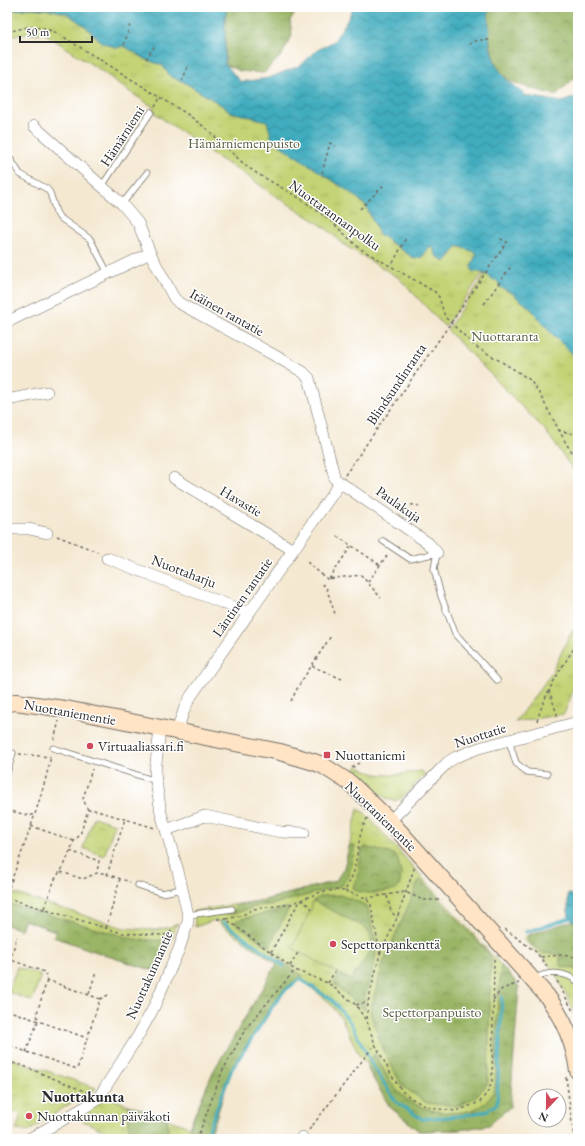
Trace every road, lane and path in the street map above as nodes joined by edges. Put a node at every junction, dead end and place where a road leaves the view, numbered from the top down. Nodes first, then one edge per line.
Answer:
1 (9, 7) edge
2 (10, 12) dead end
3 (130, 26) dead end
4 (7, 32) edge
5 (490, 40) dead end
6 (156, 44) dead end
7 (469, 44) dead end
8 (124, 46) dead end
9 (146, 59) dead end
10 (189, 64) dead end
11 (182, 81) dead end
12 (161, 98) junction
13 (152, 112) joint
14 (34, 126) dead end
15 (335, 146) dead end
16 (7, 158) edge
17 (147, 173) dead end
18 (322, 173) dead end
19 (385, 184) dead end
20 (102, 186) junction
21 (122, 204) junction
22 (360, 209) dead end
23 (406, 238) dead end
24 (499, 238) dead end
25 (150, 253) junction
26 (393, 263) dead end
27 (512, 265) dead end
28 (108, 273) junction
29 (484, 304) dead end
30 (7, 322) edge
31 (450, 322) junction
32 (47, 392) dead end
33 (7, 400) edge
34 (558, 430) junction
35 (578, 435) edge
36 (578, 460) edge
37 (174, 478) dead end
38 (340, 483) junction
39 (405, 504) dead end
40 (421, 506) dead end
41 (7, 529) edge
42 (47, 533) joint
43 (337, 536) dead end
44 (383, 541) dead end
45 (351, 546) junction
46 (393, 548) junction
47 (293, 550) junction
48 (437, 553) junction
49 (107, 558) joint
50 (308, 562) dead end
51 (380, 566) junction
52 (328, 579) junction
53 (368, 582) junction
54 (322, 584) dead end
55 (381, 598) dead end
56 (249, 613) junction
57 (335, 614) dead end
58 (331, 636) dead end
59 (578, 642) edge
60 (312, 666) junction
61 (342, 679) dead end
62 (498, 680) dead end
63 (549, 690) junction
64 (290, 701) dead end
65 (7, 703) edge
66 (59, 721) dead end
67 (559, 721) dead end
68 (578, 722) edge
69 (160, 729) junction
70 (177, 731) junction
71 (534, 734) junction
72 (509, 741) junction
73 (53, 748) junction
74 (14, 753) joint
75 (51, 757) junction
76 (94, 761) junction
77 (360, 762) dead end
78 (350, 769) dead end
79 (7, 773) edge
80 (547, 774) dead end
81 (156, 781) junction
82 (7, 810) edge
83 (88, 810) junction
84 (34, 814) junction
85 (370, 814) dead end
86 (125, 819) junction
87 (390, 821) junction
88 (31, 826) junction
89 (166, 829) junction
90 (304, 833) dead end
91 (74, 841) junction
92 (70, 851) junction
93 (415, 865) dead end
94 (61, 872) junction
95 (96, 873) junction
96 (107, 875) junction
97 (7, 879) edge
98 (120, 879) junction
99 (12, 880) junction
100 (138, 885) joint
101 (182, 890) junction
102 (345, 891) junction
103 (406, 892) junction
104 (7, 893) edge
105 (387, 896) junction
106 (7, 898) edge
107 (366, 898) junction
108 (301, 900) junction
109 (446, 900) dead end
110 (44, 908) junction
111 (232, 909) dead end
112 (312, 909) dead end
113 (188, 918) junction
114 (397, 918) junction
115 (215, 919) dead end
116 (226, 919) junction
117 (106, 928) junction
118 (17, 938) dead end
119 (300, 951) dead end
120 (271, 952) junction
121 (380, 954) junction
122 (496, 956) dead end
123 (541, 957) dead end
124 (578, 957) edge
125 (11, 960) junction
126 (7, 961) edge
127 (290, 966) junction
128 (295, 970) junction
129 (335, 971) dead end
130 (7, 972) edge
131 (96, 972) dead end
132 (47, 980) junction
133 (526, 981) junction
134 (578, 982) edge
135 (328, 983) junction
136 (89, 994) junction
137 (108, 996) dead end
138 (100, 999) junction
139 (493, 1000) junction
140 (368, 1002) junction
141 (356, 1005) junction
142 (7, 1010) edge
143 (38, 1021) junction
144 (367, 1022) junction
145 (87, 1038) junction
146 (575, 1040) edge
147 (375, 1044) junction
148 (7, 1045) edge
149 (26, 1052) junction
150 (7, 1062) edge
151 (572, 1072) edge
152 (99, 1097) junction
153 (302, 1138) edge
154 (30, 1139) edge
155 (197, 1139) edge
156 (574, 1139) edge

1 - 2 path
3 - 8 path
4 - 12 path, Nuottarannanpolku
5 - 7 path
6 - 9 path
10 - 11 path
12 - 13 path, Hämärniemi
12 - 31 path, Nuottarannanpolku
13 - 20 lane, Hämärniemi
14 - 20 street, Itäinen rantatie
15 - 18 path
16 - 28 lane
17 - 21 lane
19 - 22 path
20 - 21 street, Itäinen rantatie
21 - 25 street, Itäinen rantatie
23 - 26 path
24 - 31 path, Blindsundinranta
25 - 28 street
25 - 38 street, Itäinen rantatie
27 - 29 path
28 - 30 street
31 - 34 path, Nuottarannanpolku
31 - 38 path, Blindsundinranta
32 - 33 street
34 - 35 path
34 - 36 path, Nuottarannanpolku
37 - 47 street, Havastie
38 - 47 street, Läntinen rantatie
38 - 48 street, Paulakuja
39 - 40 path
41 - 42 street
42 - 49 path
43 - 45 path
44 - 46 lane
45 - 51 path
45 - 52 path
46 - 48 lane
46 - 51 path
47 - 56 street, Läntinen rantatie
48 - 62 lane
49 - 56 street, Nuottaharju
50 - 52 path
51 - 53 path
52 - 53 path
53 - 55 path
54 - 57 path
56 - 70 street, Läntinen rantatie
58 - 60 path
59 - 63 path
60 - 61 path
60 - 64 path
63 - 67 path
63 - 71 path
65 - 69 main road, Nuottaniementie
66 - 73 path
68 - 71 street, Nuottatie
69 - 70 main road, Nuottaniementie
69 - 81 street
70 - 87 main road, Nuottaniementie
71 - 72 street, Nuottatie
72 - 80 lane
72 - 87 street, Nuottatie
73 - 75 path
73 - 76 lane
74 - 75 path
74 - 79 lane
75 - 84 path
76 - 81 lane
76 - 83 path
77 - 78 path
81 - 89 street
82 - 84 path
83 - 86 path
83 - 91 path
84 - 88 path
85 - 102 path
86 - 89 path
86 - 96 path
87 - 133 main road, Nuottaniementie
88 - 91 path
88 - 99 path
89 - 90 street
89 - 101 street
91 - 92 path
92 - 94 path
92 - 95 path
93 - 103 path
94 - 95 path
94 - 110 path
95 - 96 path
96 - 98 path
97 - 99 path
98 - 100 path
98 - 117 path
99 - 104 path
100 - 101 lane
101 - 113 street
102 - 107 path
102 - 108 path
103 - 105 path
103 - 109 path
103 - 114 path
105 - 107 path
105 - 114 path
106 - 110 path
107 - 121 path
108 - 112 path
108 - 116 path
108 - 120 path
110 - 117 path
111 - 113 lane
113 - 117 path
113 - 152 street, Nuottakunnantie
114 - 121 path
115 - 116 path
116 - 120 path
118 - 125 path
119 - 127 path
120 - 127 path
121 - 140 path
122 - 139 path
123 - 124 path
125 - 126 path
125 - 130 path
125 - 132 path
127 - 128 path
128 - 135 path
128 - 155 path
129 - 135 path
131 - 136 path
132 - 136 path
132 - 143 path
133 - 134 lane
133 - 139 path
133 - 146 main road, Nuottaniementie
135 - 141 path
136 - 138 path
137 - 138 path
138 - 145 path
139 - 147 path
140 - 141 path
140 - 144 path
141 - 144 path
142 - 143 path
143 - 145 path
143 - 149 path
144 - 147 path
145 - 149 path
146 - 151 main road, Nuottaniementie
147 - 153 path
148 - 149 path
150 - 152 path
151 - 156 path
152 - 154 street, Nuottakunnantie

